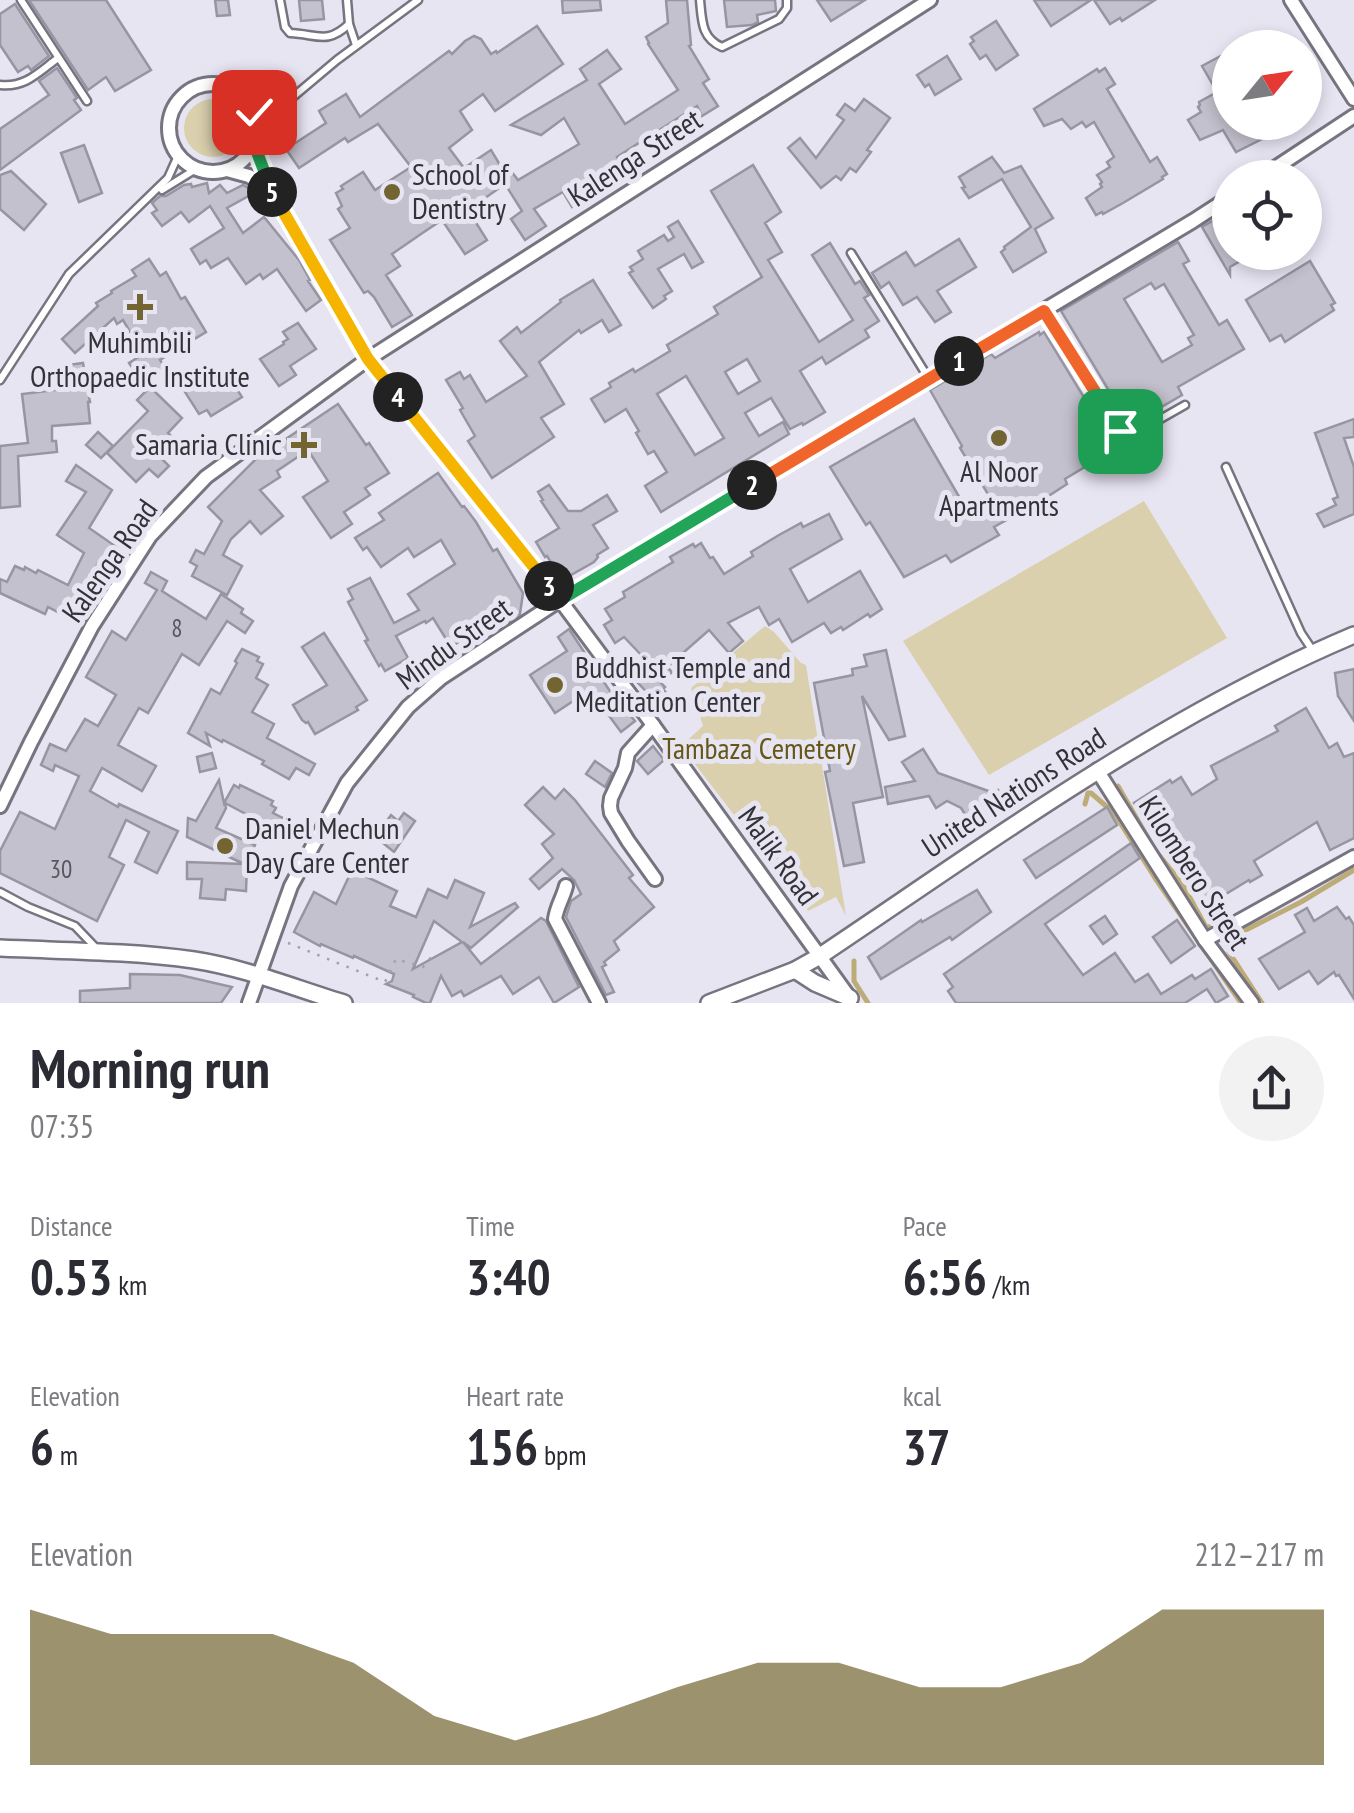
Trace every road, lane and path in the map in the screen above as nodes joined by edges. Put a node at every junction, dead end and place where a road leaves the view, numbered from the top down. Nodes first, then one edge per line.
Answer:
1 (21, 0) edge
2 (280, 0) edge
3 (346, 0) edge
4 (418, 0) edge
5 (700, 0) edge
6 (786, 0) edge
7 (930, 0) edge
8 (1292, 0) edge
9 (349, 24) junction
10 (356, 45) junction
11 (58, 58) junction
12 (0, 85) edge
13 (1354, 99) edge
14 (86, 101) dead end
15 (254, 112) junction
16 (1354, 116) edge
17 (171, 140) junction
18 (254, 144) junction
19 (1287, 160) edge
20 (196, 169) junction
21 (227, 170) junction
22 (270, 188) junction
23 (152, 196) junction
24 (1212, 208) edge
25 (851, 253) dead end
26 (1044, 311) junction
27 (368, 359) junction
28 (929, 379) junction
29 (0, 380) edge
30 (1185, 404) dead end
31 (1226, 467) dead end
32 (560, 600) junction
33 (1354, 634) edge
34 (1314, 652) junction
35 (653, 725) junction
36 (1097, 770) junction
37 (0, 806) edge
38 (1354, 857) edge
39 (655, 879) dead end
40 (566, 886) dead end
41 (0, 892) edge
42 (272, 938) junction
43 (1206, 940) junction
44 (0, 948) edge
45 (100, 952) junction
46 (432, 954) dead end
47 (820, 956) junction
48 (795, 970) junction
49 (261, 974) junction
50 (851, 1001) edge
51 (249, 1003) edge
52 (344, 1003) edge
53 (599, 1003) edge
54 (709, 1003) edge
55 (1252, 1003) edge

1 - 11 lane
2 - 9 lane
3 - 9 lane
4 - 10 lane
5 - 6 lane
7 - 27 street, Kalenga Street
8 - 13 street
9 - 10 lane
10 - 15 lane
11 - 12 lane
11 - 14 lane
15 - 17 street
15 - 18 street
16 - 19 street
17 - 20 street
17 - 23 lane
18 - 21 street
18 - 22 street, Malik Road
20 - 21 street
20 - 23 lane
21 - 22 street
22 - 27 street, Malik Road
23 - 29 lane
24 - 26 street, Mindu Street
25 - 28 lane
26 - 28 street, Mindu Street
26 - 30 lane
27 - 32 street, Malik Road
27 - 37 street, Kalenga Road
28 - 32 street, Mindu Street
31 - 34 lane
32 - 35 street, Malik Road
32 - 42 street, Mindu Street
33 - 34 street, United Nations Road
34 - 36 street, United Nations Road
35 - 39 street
35 - 47 street, Malik Road
36 - 43 street, Kilombero Street
36 - 47 street, United Nations Road
38 - 43 street
40 - 53 street
41 - 45 lane
42 - 46 path
42 - 49 street, Mindu Street
43 - 55 street, Kilombero Street
44 - 45 street
45 - 49 street
47 - 48 street, United Nations Road
47 - 50 street, Malik Road
48 - 50 street
48 - 54 street, United Nations Road
49 - 51 street, Mindu Street
49 - 52 street

